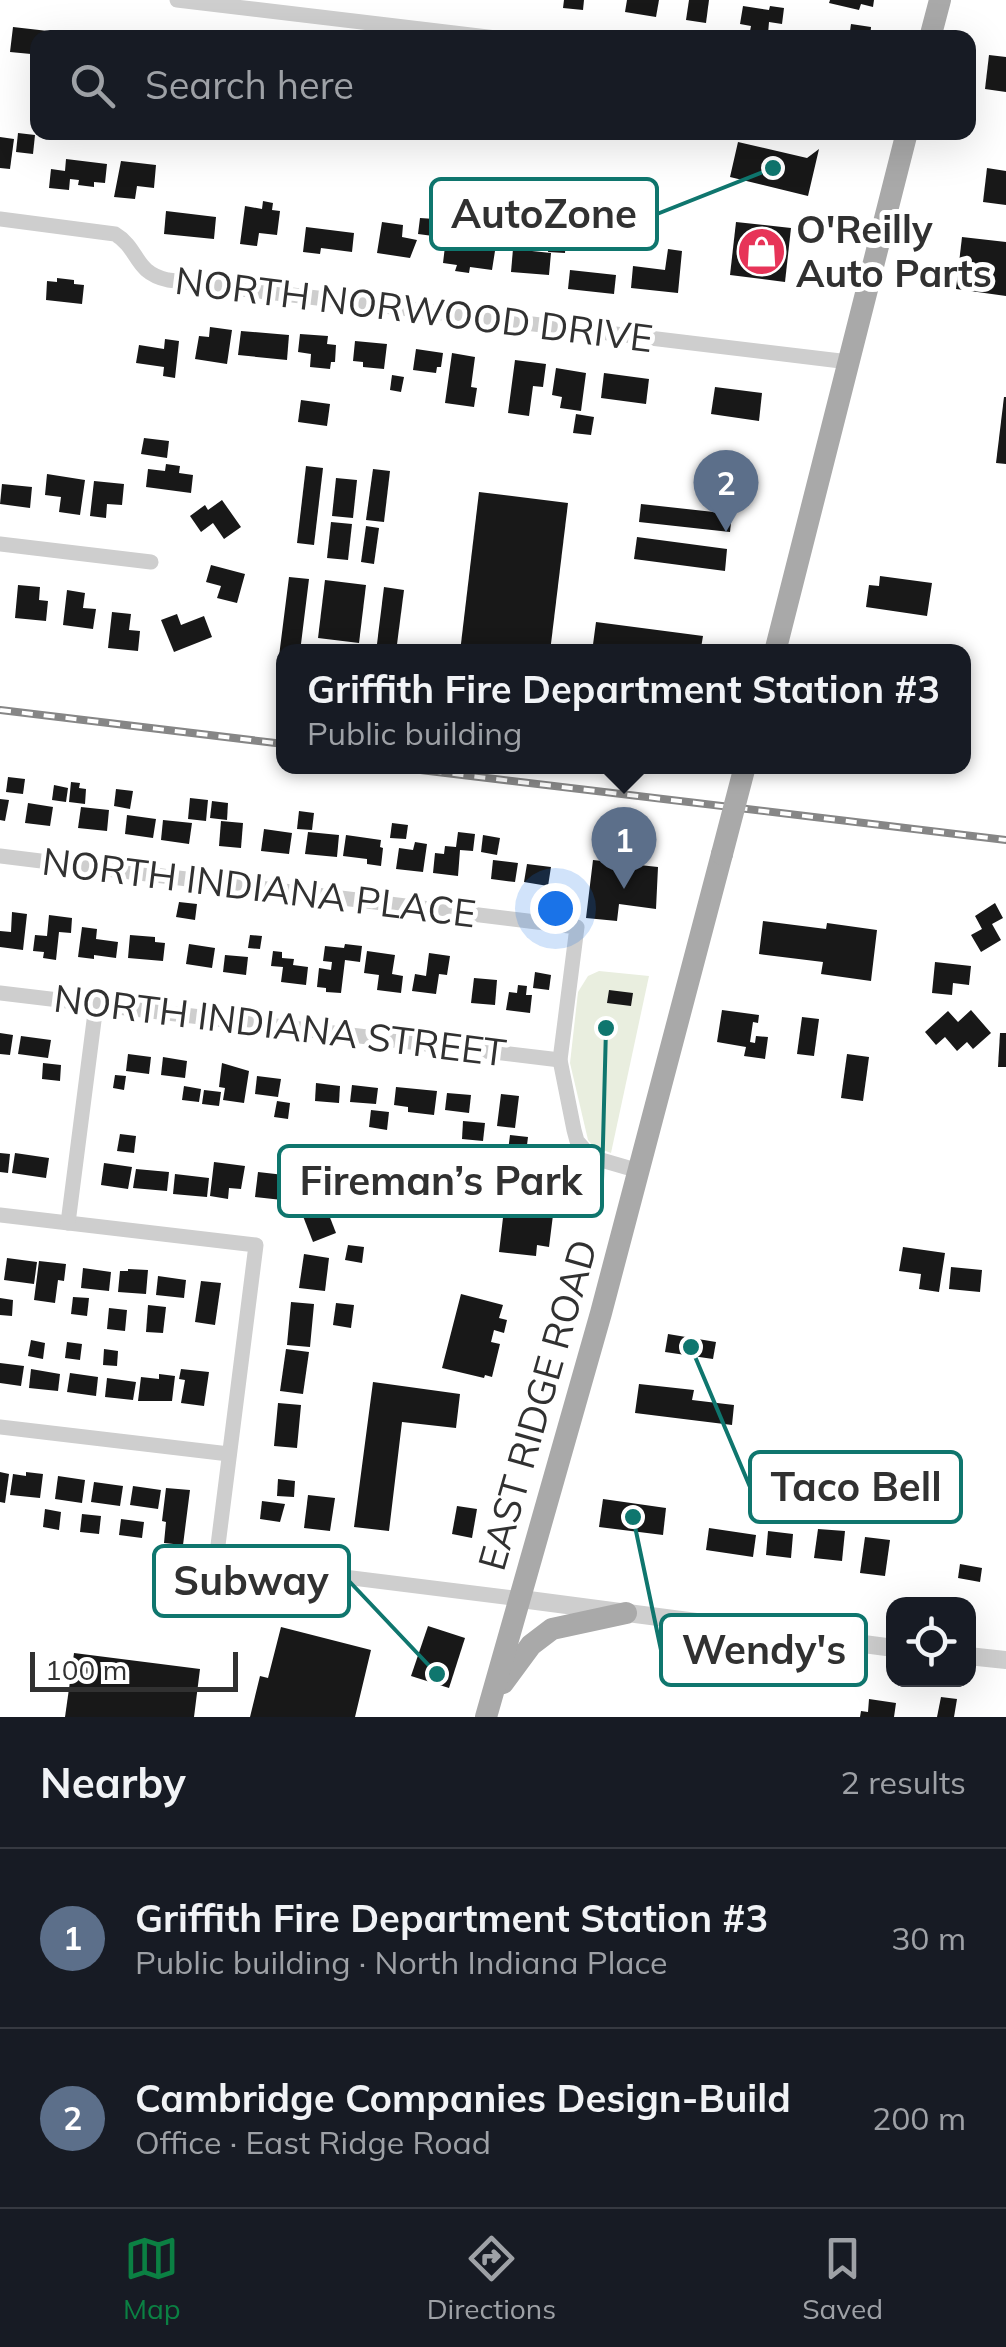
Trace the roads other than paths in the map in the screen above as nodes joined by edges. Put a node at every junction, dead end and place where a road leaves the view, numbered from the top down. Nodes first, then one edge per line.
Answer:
1 (176, 0) edge
2 (940, 0) edge
3 (429, 30) edge
4 (932, 30) edge
5 (905, 140) edge
6 (0, 218) edge
7 (849, 362) junction
8 (0, 544) edge
9 (151, 562) dead end
10 (777, 644) edge
11 (742, 774) edge
12 (0, 856) edge
13 (0, 993) edge
14 (96, 1004) junction
15 (560, 1060) junction
16 (639, 1171) junction
17 (0, 1215) edge
18 (68, 1223) junction
19 (0, 1427) edge
20 (230, 1454) junction
21 (520, 1598) junction
22 (626, 1613) junction
23 (886, 1647) edge
24 (976, 1657) edge
25 (1006, 1660) edge
26 (489, 1707) edge

1 - 3 street
2 - 4 main road
5 - 7 main road
6 - 7 street, NORTH NORWOOD DRIVE
7 - 10 main road
8 - 9 street
11 - 16 main road, EAST RIDGE ROAD, bridge
12 - 15 street, NORTH INDIANA PLACE
13 - 14 street, NORTH INDIANA STREET
14 - 15 street, NORTH INDIANA STREET
14 - 18 street
15 - 16 street
16 - 21 main road, EAST RIDGE ROAD
17 - 18 street
18 - 20 street
19 - 20 street
20 - 21 street
21 - 22 street
21 - 26 main road, EAST RIDGE ROAD
22 - 23 street
22 - 26 main road
24 - 25 street

